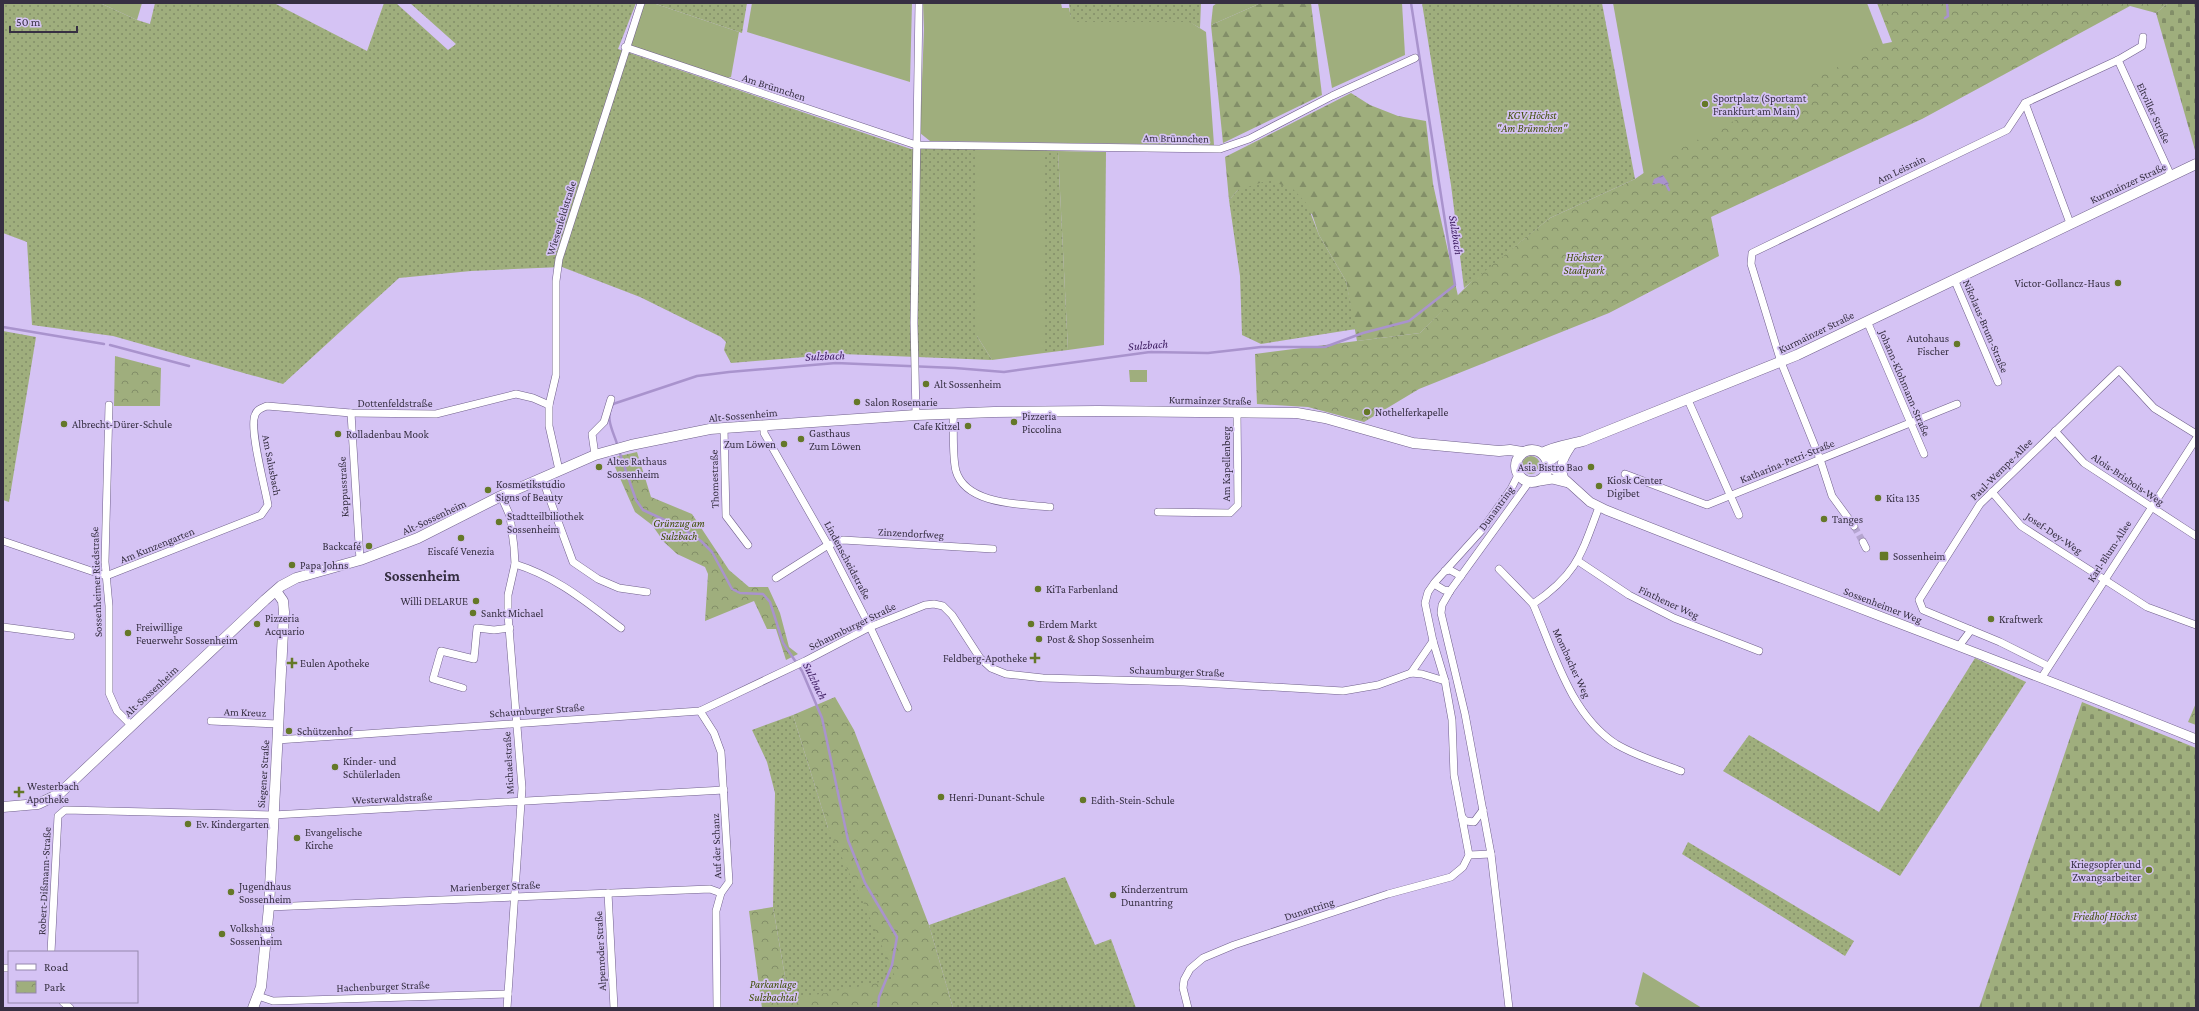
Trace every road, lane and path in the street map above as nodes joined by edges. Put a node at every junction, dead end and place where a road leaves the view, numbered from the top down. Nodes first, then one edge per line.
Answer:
1 (641, 3) edge
2 (919, 3) edge
3 (2143, 37) dead end
4 (625, 47) junction
5 (1415, 58) dead end
6 (2118, 60) junction
7 (2025, 103) junction
8 (916, 146) junction
9 (2196, 165) edge
10 (2171, 176) junction
11 (2070, 223) junction
12 (1954, 279) junction
13 (1867, 321) junction
14 (1781, 362) junction
15 (1998, 382) dead end
16 (611, 399) dead end
17 (1688, 400) junction
18 (1957, 404) dead end
19 (109, 405) dead end
20 (549, 405) junction
21 (285, 407) joint
22 (1237, 412) junction
23 (351, 413) junction
24 (953, 413) junction
25 (916, 414) junction
26 (1910, 423) junction
27 (764, 425) junction
28 (724, 428) junction
29 (2055, 431) junction
30 (2196, 434) edge
31 (2196, 439) edge
32 (1569, 445) junction
33 (1499, 451) junction
34 (1522, 452) junction
35 (1542, 453) junction
36 (1924, 454) dead end
37 (595, 455) junction
38 (1820, 459) junction
39 (1548, 463) junction
40 (1515, 465) junction
41 (559, 470) junction
42 (1625, 474) dead end
43 (1518, 475) junction
44 (542, 478) junction
45 (1565, 479) junction
46 (1540, 481) junction
47 (1529, 482) junction
48 (1992, 492) junction
49 (501, 496) junction
50 (1730, 496) junction
51 (268, 505) joint
52 (1050, 507) dead end
53 (1599, 507) junction
54 (2150, 508) junction
55 (1158, 512) dead end
56 (1739, 515) dead end
57 (1854, 526) tunnel mouth
58 (2196, 536) edge
59 (1476, 538) junction
60 (3, 541) edge
61 (748, 545) dead end
62 (828, 545) junction
63 (1481, 547) junction
64 (994, 550) dead end
65 (360, 560) junction
66 (1578, 561) junction
67 (515, 564) junction
68 (1499, 569) dead end
69 (1445, 571) junction
70 (106, 576) junction
71 (1461, 576) junction
72 (776, 578) dead end
73 (2104, 579) junction
74 (1434, 584) junction
75 (276, 591) junction
76 (1450, 591) junction
77 (646, 592) dead end
78 (1919, 600) joint
79 (1533, 604) junction
80 (2196, 625) edge
81 (3, 627) edge
82 (870, 627) junction
83 (510, 628) junction
84 (621, 628) dead end
85 (1971, 630) junction
86 (71, 636) dead end
87 (1433, 641) junction
88 (1959, 646) junction
89 (1759, 651) dead end
90 (2048, 666) junction
91 (1411, 673) junction
92 (2042, 677) junction
93 (1445, 681) junction
94 (463, 688) dead end
95 (908, 708) dead end
96 (700, 711) junction
97 (211, 722) dead end
98 (517, 722) junction
99 (278, 724) junction
100 (132, 726) junction
101 (2196, 739) edge
102 (277, 740) junction
103 (1681, 771) dead end
104 (724, 790) junction
105 (521, 802) junction
106 (3, 807) edge
107 (1483, 810) junction
108 (61, 813) joint
109 (273, 815) junction
110 (1462, 817) junction
111 (1469, 854) junction
112 (1491, 854) junction
113 (608, 893) junction
114 (721, 893) junction
115 (514, 896) junction
116 (269, 907) junction
117 (51, 951) edge
118 (508, 994) junction
119 (258, 996) junction
120 (253, 1008) edge
121 (507, 1008) edge
122 (614, 1008) edge
123 (717, 1008) edge
124 (1188, 1008) edge
125 (1509, 1008) edge

1 - 4 street, Wiesenfeldstraße
2 - 8 street
3 - 6 street
4 - 8 street, Am Brünnchen
4 - 20 street, Wiesenfeldstraße
5 - 8 street, Am Brünnchen
6 - 7 street
6 - 10 street, Eltviller Straße
7 - 11 street
7 - 14 street, Am Leisrain
8 - 25 street
9 - 10 main road, Kurmainzer Straße
10 - 11 main road, Kurmainzer Straße
11 - 12 main road, Kurmainzer Straße
12 - 13 main road, Kurmainzer Straße
12 - 15 street, Nikolaus-Brum-Straße
13 - 14 main road, Kurmainzer Straße
13 - 26 street, Johann-Klohmann-Straße
14 - 17 main road, Kurmainzer Straße
14 - 38 street
16 - 37 street
17 - 32 main road, Kurmainzer Straße
17 - 50 street
18 - 26 street, Katharina-Petri-Straße
19 - 70 street, Sossenheimer Riedstraße
20 - 23 street, Dottenfeldstraße
20 - 41 street, Wiesenfeldstraße
21 - 23 street, Dottenfeldstraße
21 - 51 street, Am Salusbach
22 - 24 main road, Kurmainzer Straße
22 - 33 main road, Kurmainzer Straße
22 - 55 street, Am Kapellenberg
23 - 65 street, Kappusstraße
24 - 25 main road, Kurmainzer Straße
24 - 52 street
25 - 27 main road, Alt-Sossenheim
26 - 36 street, Johann-Klohmann-Straße
26 - 38 street, Katharina-Petri-Straße
27 - 28 main road, Alt-Sossenheim
27 - 62 street, Lindenscheidstraße
28 - 37 main road, Alt-Sossenheim
28 - 61 street, Thomestraße
29 - 30 street, Paul-Wempe-Allee
29 - 48 street, Paul-Wempe-Allee
29 - 54 street, Alois-Brisbois-Weg
31 - 54 street, Karl-Blum-Allee
32 - 35 main road, Kurmainzer Straße
32 - 39 main road, Kurmainzer Straße
32 - 45 street
33 - 34 main road, Kurmainzer Straße
33 - 40 main road
34 - 35 main road
34 - 40 main road
35 - 39 main road
37 - 41 main road, Alt-Sossenheim
38 - 50 street, Katharina-Petri-Straße
38 - 57 street
39 - 45 street, Sossenheimer Weg
39 - 46 main road
40 - 43 main road
41 - 44 main road, Alt-Sossenheim
42 - 50 street, Katharina-Petri-Straße
43 - 47 main road
43 - 59 street, Dunantring
44 - 49 main road, Alt-Sossenheim
44 - 77 street
45 - 46 street
45 - 53 street, Sossenheimer Weg
46 - 47 main road
47 - 63 street, Dunantring
48 - 73 street, Josef-Dey-Weg
48 - 78 street, Paul-Wempe-Allee
49 - 65 main road, Alt-Sossenheim
49 - 67 street, Michaelstraße
50 - 56 street
51 - 70 street, Am Kunzengarten
53 - 66 street
53 - 88 street, Sossenheimer Weg
54 - 58 street, Alois-Brisbois-Weg
54 - 73 street, Karl-Blum-Allee
59 - 63 street, Dunantring
59 - 69 street, Dunantring
60 - 70 street
62 - 64 street, Zinzendorfweg
62 - 72 street, Zinzendorfweg
62 - 82 street, Lindenscheidstraße
63 - 71 street, Dunantring
65 - 75 main road, Alt-Sossenheim
66 - 79 street
66 - 89 street, Finthener Weg
67 - 83 street, Michaelstraße
67 - 84 street
68 - 79 street, Mombacher Weg
69 - 71 street
69 - 74 street, Dunantring
70 - 100 street, Sossenheimer Riedstraße
71 - 76 street, Dunantring
73 - 80 street, Josef-Dey-Weg
73 - 90 street, Karl-Blum-Allee
74 - 76 street
74 - 87 street, Dunantring
75 - 99 main road, Siegener Straße
75 - 100 main road, Alt-Sossenheim
76 - 107 street, Dunantring
78 - 85 street, Sossenheimer Weg
79 - 103 street, Mombacher Weg
81 - 86 street
82 - 91 street, Schaumburger Straße
82 - 95 street, Lindenscheidstraße
82 - 96 street, Schaumburger Straße
83 - 94 street
83 - 98 street, Michaelstraße
85 - 88 street
85 - 90 street, Sossenheimer Weg
87 - 91 street
87 - 93 street, Dunantring
88 - 92 street, Sossenheimer Weg
90 - 92 street, Karl-Blum-Allee
91 - 93 street
92 - 101 street, Sossenheimer Weg
93 - 110 street, Dunantring
96 - 98 street, Schaumburger Straße
96 - 104 street, Auf der Schanz
97 - 99 street, Am Kreuz
98 - 102 street, Schaumburger Straße
98 - 105 street, Michaelstraße
99 - 102 main road, Siegener Straße
100 - 106 main road, Alt-Sossenheim
102 - 109 main road, Siegener Straße
104 - 105 street, Westerwaldstraße
104 - 114 street, Auf der Schanz
105 - 109 street, Westerwaldstraße
105 - 115 street, Michaelstraße
107 - 110 street
107 - 112 street, Dunantring
108 - 109 street, Westerwaldstraße
108 - 117 street, Robert-Dißmann-Straße
109 - 116 main road, Siegener Straße
110 - 111 street, Dunantring
111 - 112 street
111 - 124 street, Dunantring
112 - 125 street, Dunantring
113 - 114 street, Marienberger Straße
113 - 115 street, Marienberger Straße
113 - 122 street, Alpenroder Straße
114 - 123 street, Auf der Schanz
115 - 116 street, Marienberger Straße
115 - 118 street, Michaelstraße
116 - 119 main road, Siegener Straße
118 - 119 street, Hachenburger Straße
118 - 121 street, Michaelstraße
119 - 120 main road, Siegener Straße

